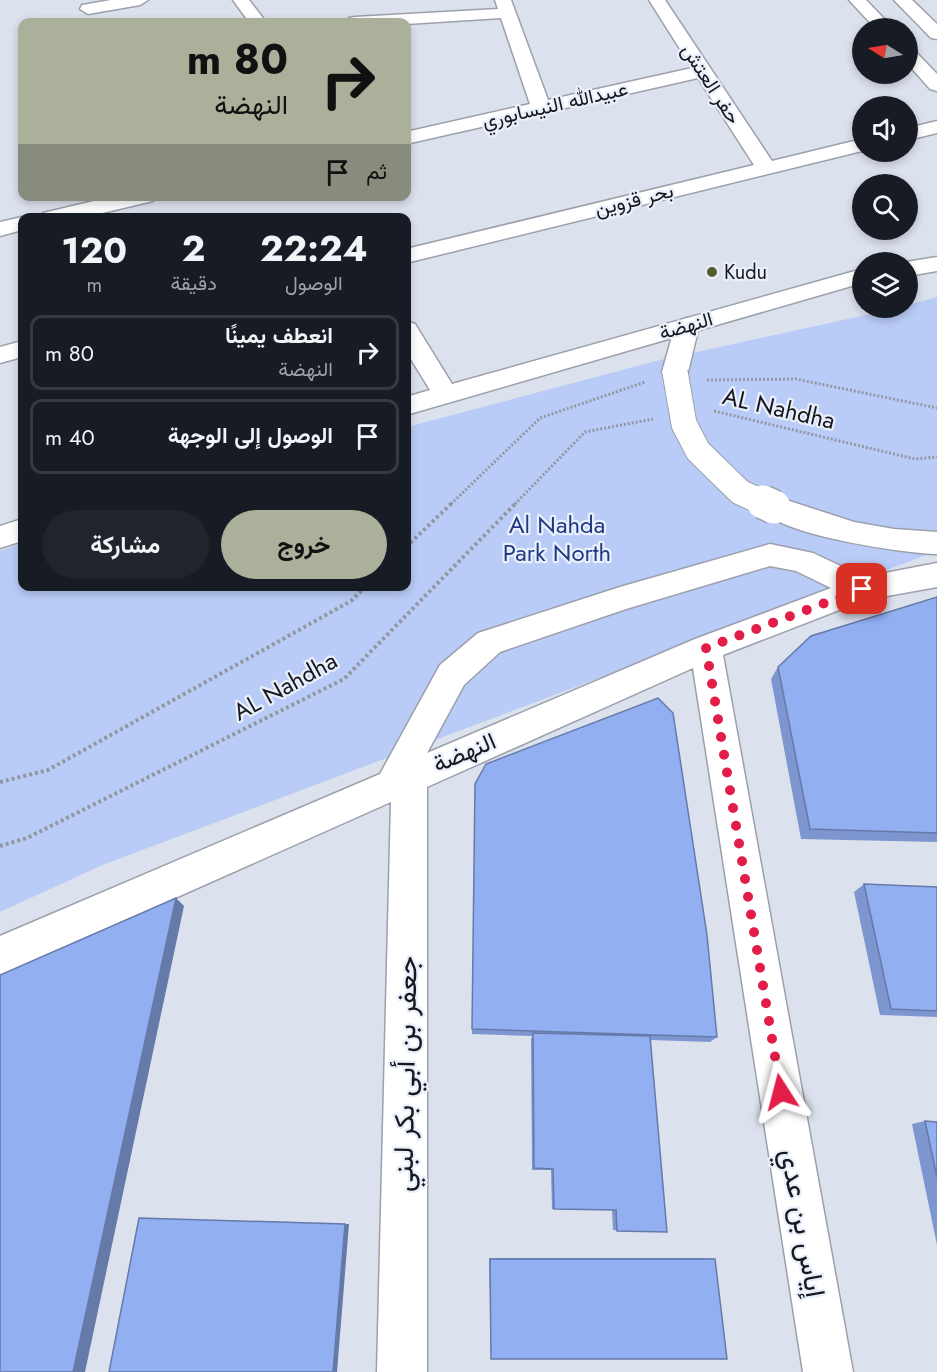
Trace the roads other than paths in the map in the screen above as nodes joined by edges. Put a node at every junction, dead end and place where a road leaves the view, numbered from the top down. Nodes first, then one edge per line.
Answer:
1 (140, 0) edge
2 (241, 0) edge
3 (657, 0) edge
4 (857, 0) edge
5 (902, 0) edge
6 (506, 6) edge
7 (88, 10) edge
8 (254, 18) edge
9 (393, 18) edge
10 (874, 18) edge
11 (937, 34) edge
12 (918, 65) edge
13 (703, 71) junction
14 (937, 85) edge
15 (541, 108) junction
16 (937, 127) edge
17 (918, 132) edge
18 (411, 137) edge
19 (852, 147) edge
20 (766, 168) junction
21 (124, 201) edge
22 (72, 213) edge
23 (18, 225) edge
24 (0, 229) edge
25 (411, 255) edge
26 (937, 264) edge
27 (918, 267) edge
28 (852, 279) edge
29 (687, 326) junction
30 (411, 337) edge
31 (18, 350) edge
32 (0, 355) edge
33 (446, 394) junction
34 (411, 404) edge
35 (18, 531) edge
36 (0, 537) edge
37 (937, 543) edge
38 (937, 575) edge
39 (862, 589) junction
40 (706, 648) junction
41 (401, 779) junction
42 (0, 956) edge
43 (402, 1372) edge
44 (828, 1372) edge

1 - 7 street
2 - 8 street
3 - 13 street, حفر العتش
4 - 10 street
5 - 11 street
6 - 9 street
6 - 15 street
12 - 14 street
13 - 15 street, عبيدالله النيسابوري
13 - 20 street, حفر العتش
15 - 18 street, عبيدالله النيسابوري
16 - 17 street
19 - 20 street, بحر قزوين
20 - 25 street, بحر قزوين
21 - 22 street
23 - 24 street
26 - 27 street
28 - 29 street, النهضة
29 - 33 street, النهضة
29 - 37 street, النهضة, bridge
30 - 33 street
31 - 32 street
33 - 34 street, النهضة
35 - 36 street
38 - 39 street, النهضة
39 - 40 street, النهضة
39 - 41 street
40 - 41 street, النهضة
40 - 44 street, إياس بن عدي
41 - 42 street, النهضة
41 - 43 street, جعفر بن أبي بكر لبني

